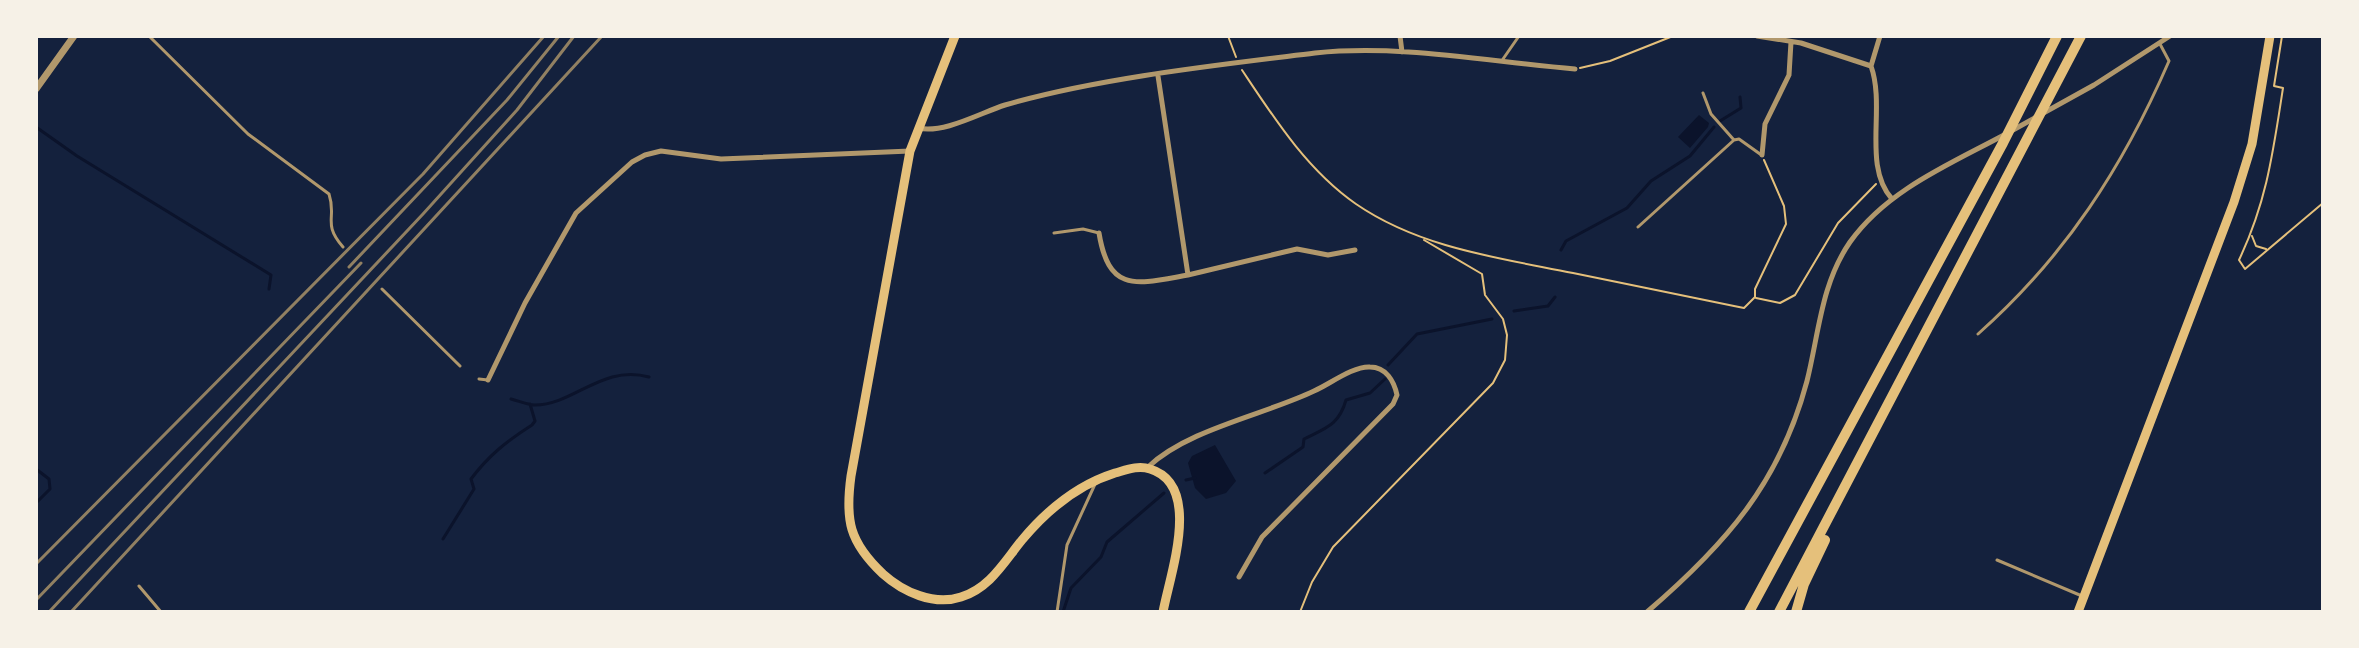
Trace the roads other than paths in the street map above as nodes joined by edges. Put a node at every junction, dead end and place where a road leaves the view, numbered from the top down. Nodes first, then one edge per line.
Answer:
1 (74, 36) edge
2 (149, 36) edge
3 (955, 36) edge
4 (1400, 36) edge
5 (1519, 36) edge
6 (1757, 36) edge
7 (1880, 36) edge
8 (2057, 36) edge
9 (2081, 36) edge
10 (2170, 36) edge
11 (2270, 36) edge
12 (1791, 42) junction
13 (2160, 43) junction
14 (1402, 52) junction
15 (1501, 63) junction
16 (1871, 66) junction
17 (1575, 69) road end
18 (1157, 76) junction
19 (36, 89) edge
20 (1703, 93) dead end
21 (917, 127) junction
22 (1734, 140) junction
23 (910, 151) junction
24 (1762, 155) joint
25 (1892, 199) junction
26 (1638, 227) dead end
27 (1054, 233) dead end
28 (1099, 233) joint
29 (343, 247) dead end
30 (1355, 250) dead end
31 (1188, 275) junction
32 (382, 289) dead end
33 (1978, 334) dead end
34 (460, 366) dead end
35 (479, 379) dead end
36 (488, 380) joint
37 (1148, 468) junction
38 (1097, 479) junction
39 (1841, 497) junction
40 (1997, 560) dead end
41 (1239, 577) dead end
42 (139, 586) dead end
43 (2085, 597) junction
44 (161, 612) edge
45 (1057, 612) edge
46 (1163, 612) edge
47 (1647, 612) edge
48 (1749, 612) edge
49 (1779, 612) edge
50 (1796, 612) edge
51 (2078, 612) edge

1 - 19 street
2 - 29 lane
3 - 21 main road
4 - 14 street
5 - 15 lane
6 - 12 street
7 - 16 street
8 - 48 highway
9 - 39 highway
10 - 13 street
11 - 43 main road
12 - 16 street
12 - 24 street
13 - 25 street
13 - 33 lane
14 - 15 street
14 - 18 street
15 - 17 street
16 - 25 street
18 - 21 street
18 - 31 street
20 - 22 lane
21 - 23 main road
22 - 24 lane
22 - 26 lane
23 - 36 street
23 - 38 main road
25 - 47 street
27 - 28 lane
28 - 31 street
30 - 31 street
32 - 34 lane
35 - 36 lane
37 - 38 main road
37 - 41 street
37 - 46 main road
38 - 45 lane
39 - 49 highway
39 - 50 highway
40 - 43 lane
42 - 44 lane
43 - 51 main road

